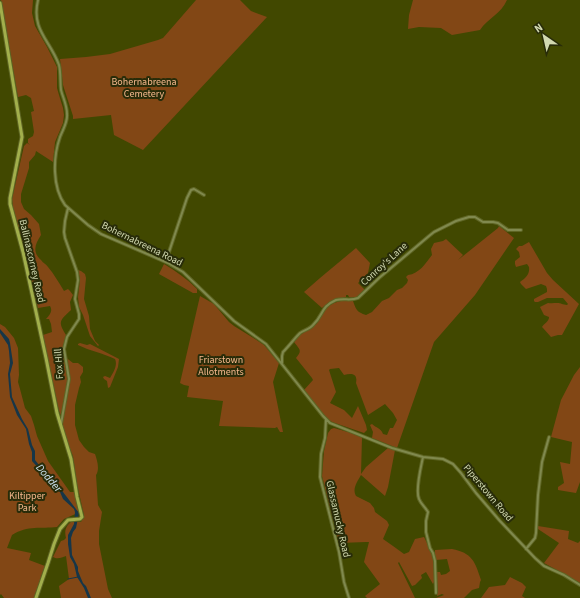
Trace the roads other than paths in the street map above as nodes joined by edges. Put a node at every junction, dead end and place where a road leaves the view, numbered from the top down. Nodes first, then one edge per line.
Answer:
1 (38, 0) edge
2 (0, 3) edge
3 (204, 195) dead end
4 (68, 208) junction
5 (521, 230) dead end
6 (166, 262) junction
7 (282, 364) junction
8 (326, 419) junction
9 (61, 429) junction
10 (549, 437) dead end
11 (423, 457) junction
12 (526, 549) junction
13 (580, 585) edge
14 (436, 593) dead end
15 (36, 598) edge
16 (349, 598) edge

1 - 4 street, Bohernabreena Road
2 - 9 main road, Ballinascorney Road
3 - 6 street
4 - 6 street, Bohernabreena Road
4 - 9 street, Fox Hill
5 - 7 street, Conroy's Lane
6 - 7 street, Bohernabreena Road
7 - 8 street, Bohernabreena Road
8 - 11 street, Piperstown Road
8 - 16 street, Glassamucky Road
9 - 15 main road, Ballinascorney Road
10 - 12 street
11 - 12 street, Piperstown Road
11 - 14 street
12 - 13 street, Piperstown Road

